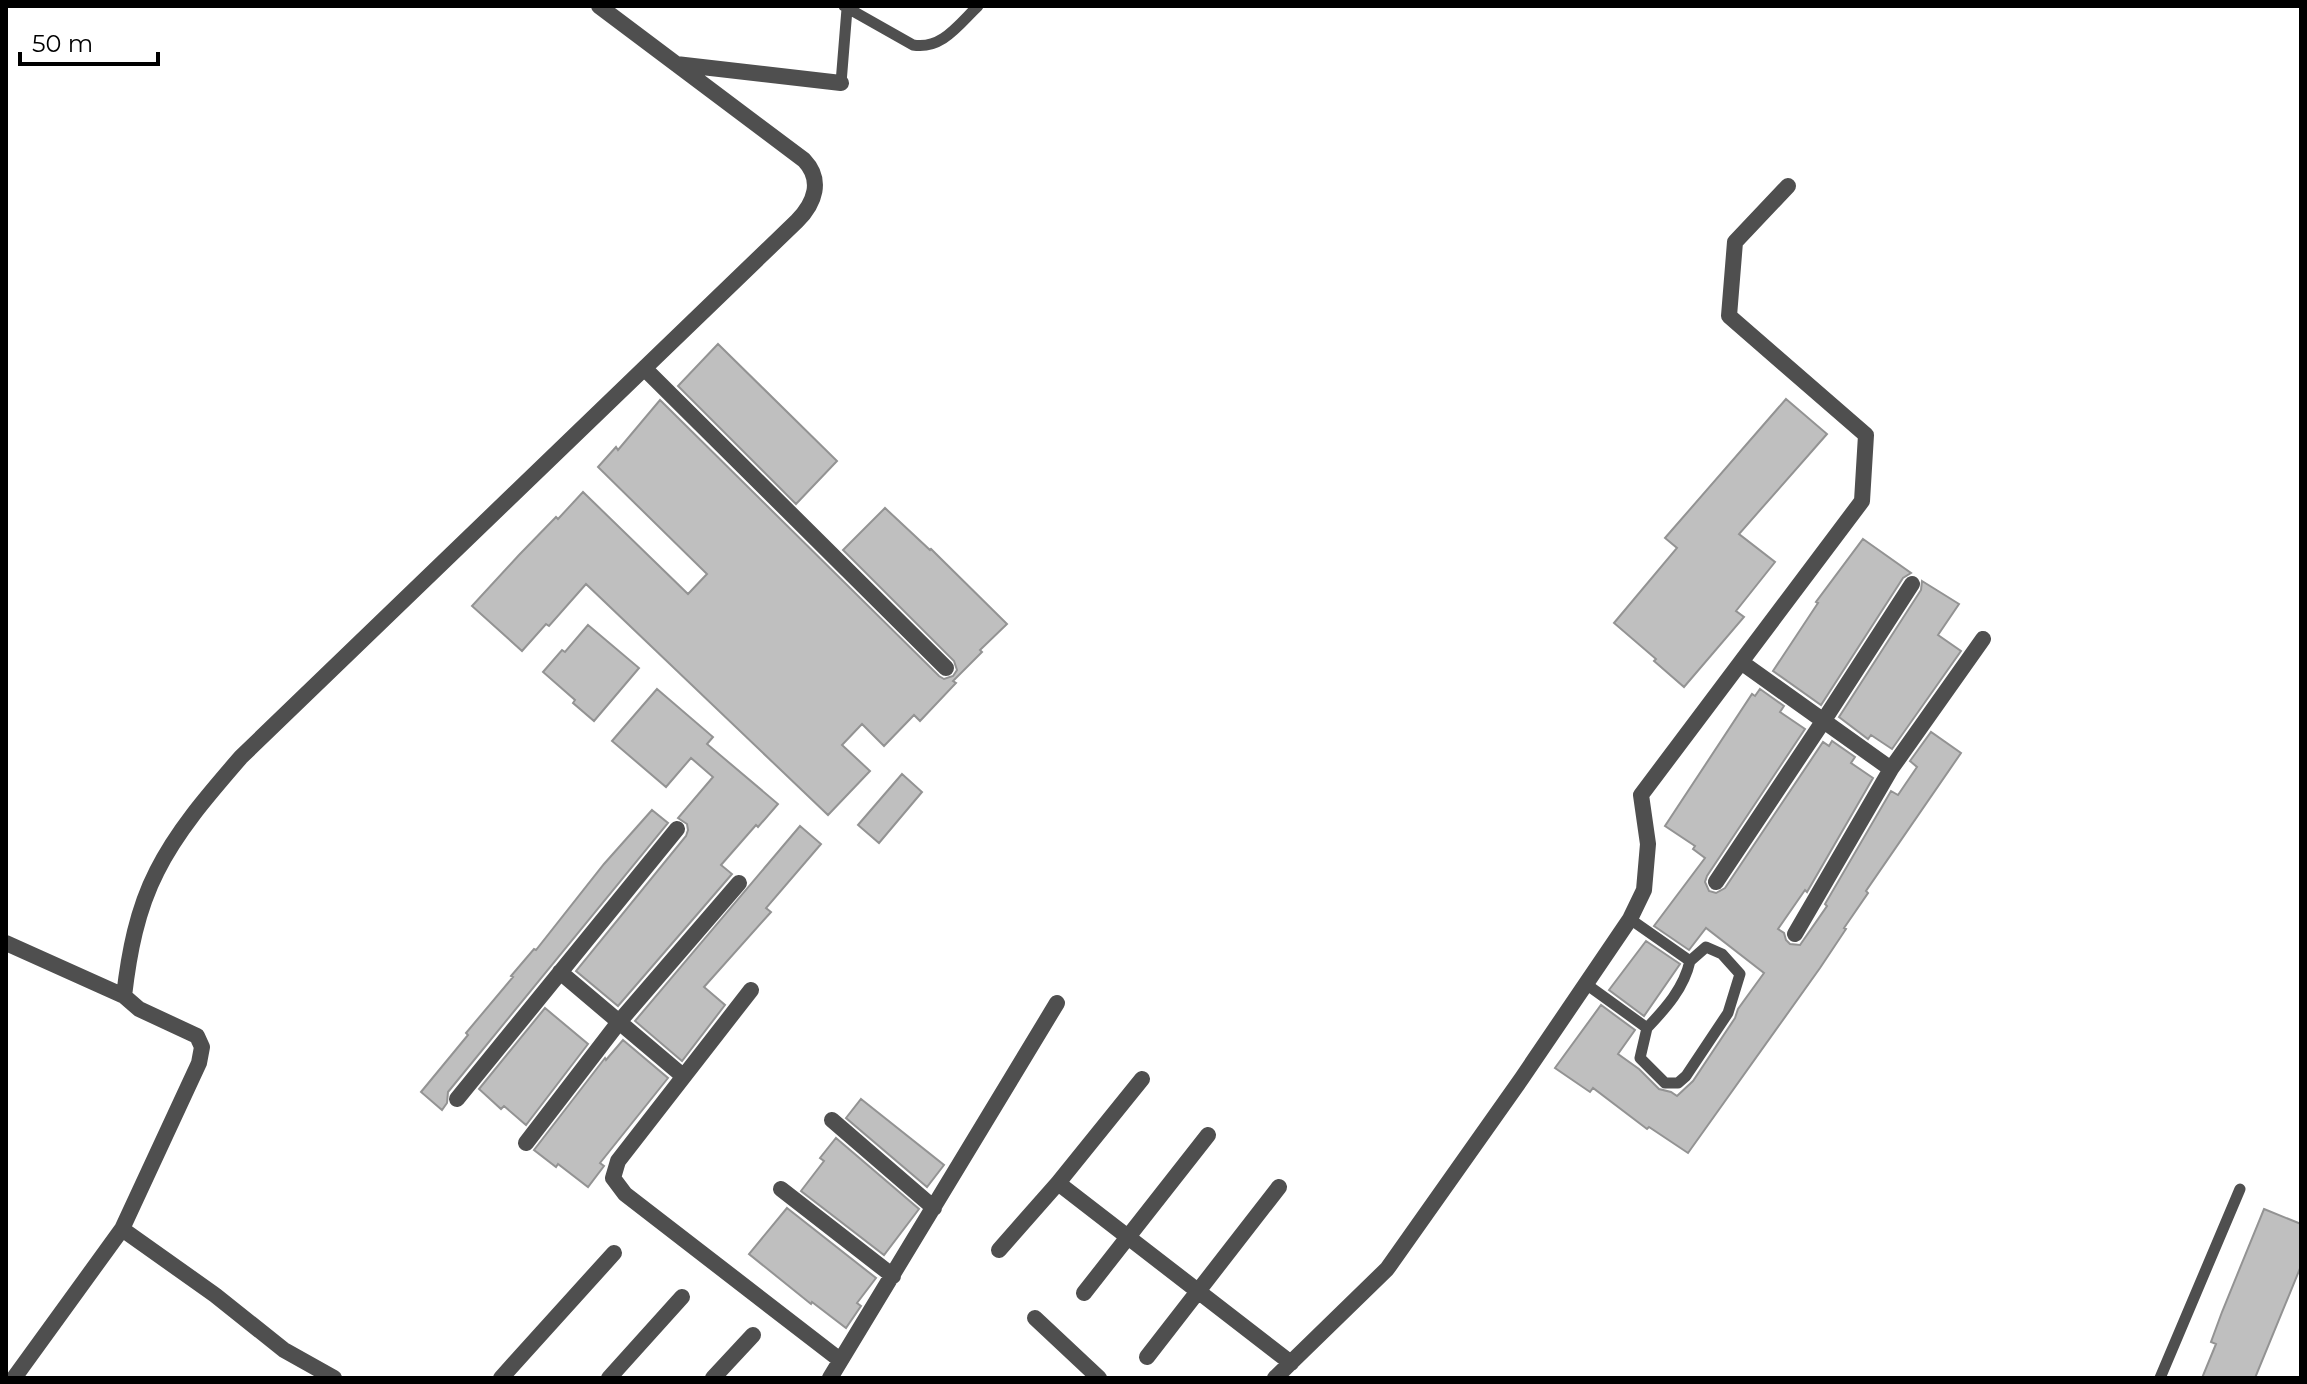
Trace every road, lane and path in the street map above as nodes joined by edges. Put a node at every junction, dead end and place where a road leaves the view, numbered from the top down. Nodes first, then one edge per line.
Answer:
1 (599, 6) edge
2 (978, 6) edge
3 (845, 7) edge
4 (676, 64) junction
5 (841, 83) joint
6 (1788, 186) dead end
7 (645, 369) junction
8 (1912, 584) dead end
9 (1983, 639) dead end
10 (1741, 662) junction
11 (946, 668) dead end
12 (1824, 720) junction
13 (1891, 769) junction
14 (677, 829) dead end
15 (1716, 882) dead end
16 (739, 883) dead end
17 (1630, 919) junction
18 (1795, 934) dead end
19 (6, 943) edge
20 (1690, 961) junction
21 (560, 972) junction
22 (1586, 984) junction
23 (751, 990) dead end
24 (124, 996) junction
25 (1057, 1003) dead end
26 (619, 1022) junction
27 (1647, 1028) junction
28 (683, 1076) junction
29 (1142, 1079) dead end
30 (457, 1099) dead end
31 (832, 1120) dead end
32 (1208, 1135) dead end
33 (526, 1143) dead end
34 (1058, 1183) junction
35 (1279, 1187) dead end
36 (781, 1189) dead end
37 (2240, 1189) dead end
38 (934, 1208) junction
39 (122, 1229) junction
40 (1127, 1236) junction
41 (999, 1250) dead end
42 (614, 1253) dead end
43 (893, 1276) junction
44 (1197, 1291) junction
45 (1084, 1293) dead end
46 (682, 1297) dead end
47 (1035, 1318) dead end
48 (753, 1335) dead end
49 (1147, 1357) dead end
50 (840, 1360) junction
51 (1291, 1363) junction
52 (14, 1378) edge
53 (334, 1378) edge
54 (501, 1378) edge
55 (609, 1378) edge
56 (713, 1378) edge
57 (830, 1378) edge
58 (1099, 1378) edge
59 (1275, 1378) edge
60 (2160, 1378) edge

1 - 4 street
2 - 3 lane
3 - 5 lane
4 - 5 street
4 - 7 street
6 - 10 street
7 - 11 street
7 - 24 street
8 - 12 street
9 - 13 street
10 - 12 street
10 - 17 street
12 - 13 street
12 - 15 street
13 - 18 street
14 - 21 street
16 - 26 street
17 - 20 lane
17 - 22 street
19 - 24 street
20 - 27 lane
20 - 27 lane
21 - 26 street
21 - 30 street
22 - 27 lane
22 - 51 street
23 - 28 street
24 - 39 street
25 - 38 street
26 - 28 street
26 - 33 street
28 - 50 street
29 - 34 street
31 - 38 street
32 - 40 street
34 - 40 street
34 - 41 street
35 - 44 street
36 - 43 street
37 - 60 lane
38 - 43 street
39 - 52 street
39 - 53 street
40 - 44 street
40 - 45 street
42 - 54 street
43 - 50 street
44 - 49 street
44 - 51 street
46 - 55 street
47 - 58 street
48 - 56 street
50 - 57 street
51 - 59 street

